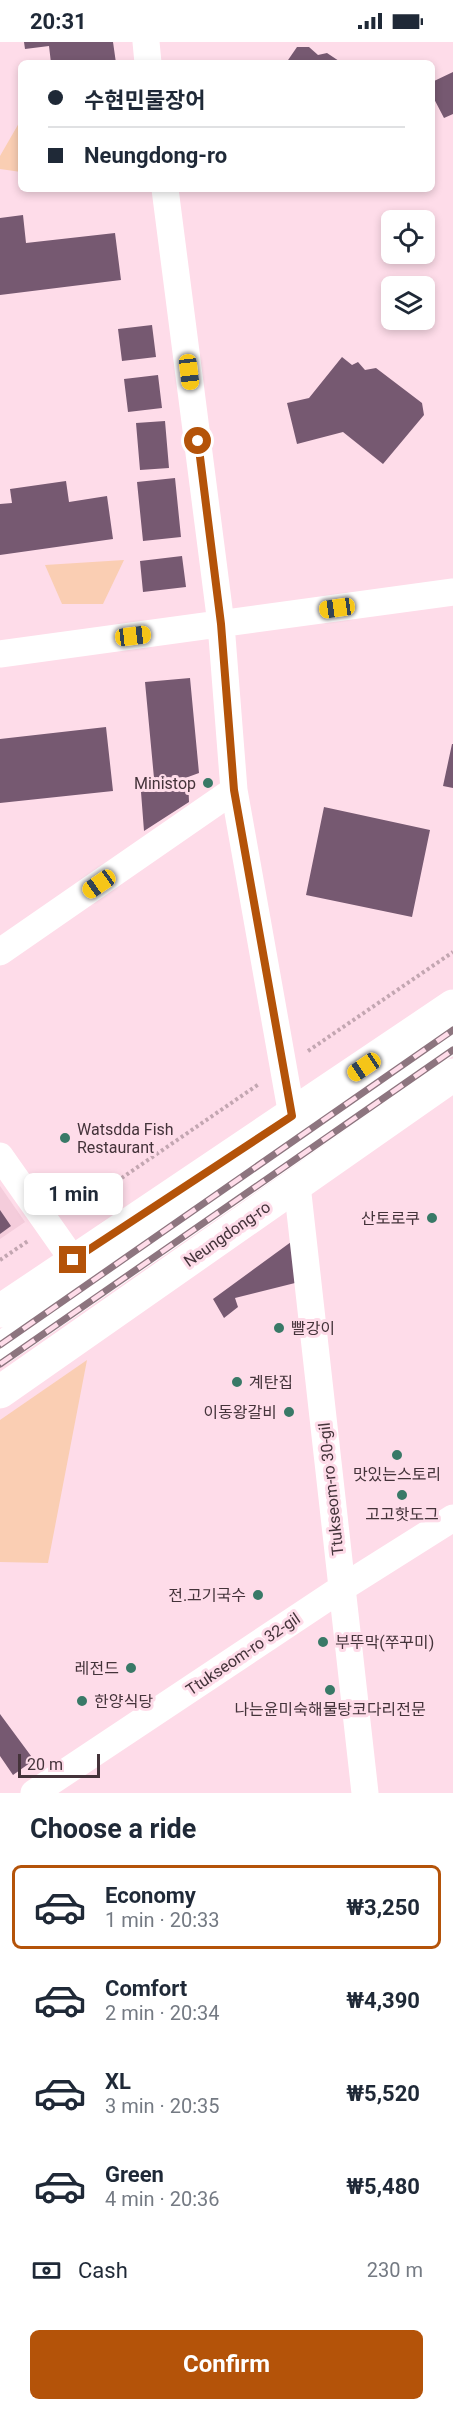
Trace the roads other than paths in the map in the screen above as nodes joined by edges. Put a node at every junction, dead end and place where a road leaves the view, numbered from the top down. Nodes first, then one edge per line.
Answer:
1 (146, 42) edge
2 (148, 60) edge
3 (165, 192) edge
4 (453, 592) edge
5 (221, 624) junction
6 (0, 654) edge
7 (234, 790) junction
8 (0, 952) edge
9 (453, 1006) edge
10 (453, 1036) edge
11 (453, 1059) edge
12 (453, 1075) edge
13 (292, 1116) junction
14 (0, 1156) edge
15 (297, 1185) junction
16 (73, 1260) junction
17 (0, 1311) edge
18 (0, 1349) edge
19 (0, 1370) edge
20 (0, 1392) edge
21 (453, 1518) edge
22 (342, 1588) junction
23 (34, 1793) edge
24 (364, 1793) edge

1 - 2 street
3 - 5 street
4 - 5 street
5 - 6 street
5 - 7 street
7 - 8 street
7 - 13 street
9 - 13 main road
10 - 18 main road
11 - 19 main road
12 - 15 main road, Neungdong-ro
13 - 16 main road
14 - 16 street
15 - 20 main road, Neungdong-ro
15 - 22 street, Ttukseom-ro 30-gil
16 - 17 main road
21 - 22 street, Ttukseom-ro 32-gil
22 - 23 street, Ttukseom-ro 32-gil
22 - 24 street, Ttukseom-ro 30-gil

